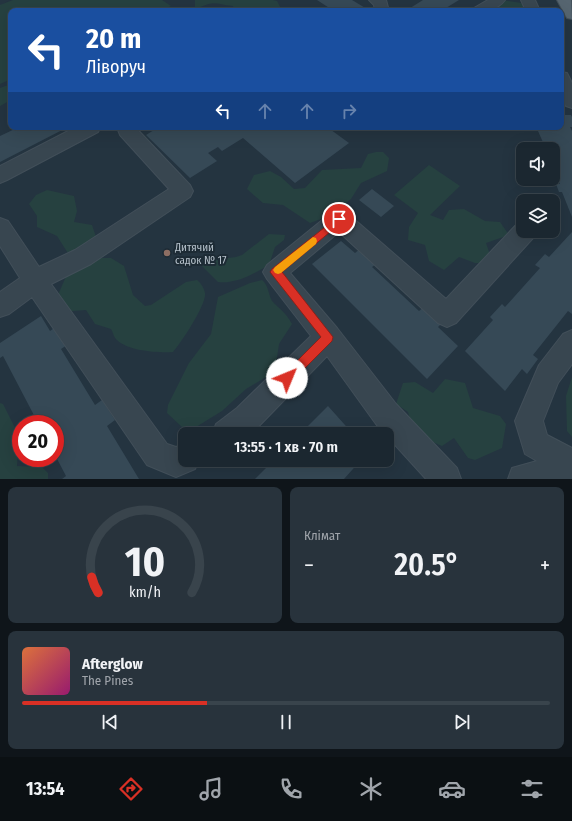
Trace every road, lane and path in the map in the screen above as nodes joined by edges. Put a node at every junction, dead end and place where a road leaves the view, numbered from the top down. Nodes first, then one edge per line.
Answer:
1 (498, 0) edge
2 (564, 0) edge
3 (484, 8) edge
4 (572, 15) edge
5 (564, 84) edge
6 (572, 102) edge
7 (86, 130) edge
8 (127, 130) dead end
9 (0, 175) edge
10 (0, 227) edge
11 (518, 238) edge
12 (35, 281) junction
13 (0, 306) edge
14 (328, 337) junction
15 (572, 343) edge
16 (235, 427) edge
17 (178, 462) edge
18 (572, 464) edge
19 (572, 468) edge
20 (446, 479) edge
21 (523, 479) edge

1 - 3 lane
2 - 4 main road
5 - 6 lane
7 - 9 lane
8 - 12 lane
10 - 12 lane
11 - 14 lane
12 - 13 lane
12 - 17 lane
14 - 16 lane
14 - 20 lane
15 - 18 lane
19 - 21 lane

